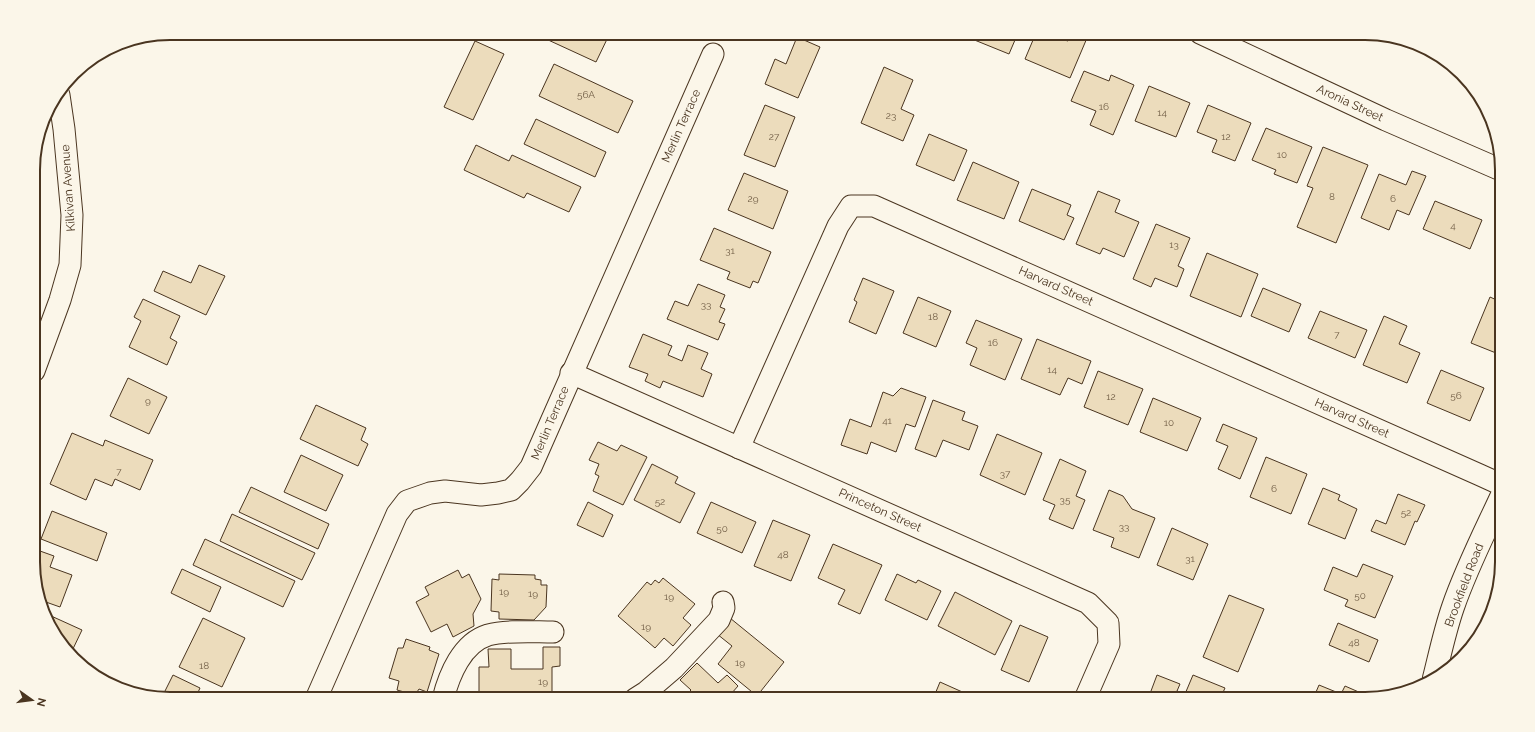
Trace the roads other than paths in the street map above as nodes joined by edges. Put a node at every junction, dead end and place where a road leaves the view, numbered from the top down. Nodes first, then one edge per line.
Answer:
1 (1215, 40) edge
2 (713, 54) dead end
3 (59, 102) edge
4 (1495, 167) edge
5 (40, 355) edge
6 (571, 373) junction
7 (739, 448) junction
8 (1495, 482) edge
9 (1495, 510) edge
10 (723, 602) dead end
11 (553, 632) dead end
12 (1436, 671) edge
13 (322, 692) edge
14 (444, 692) edge
15 (646, 692) edge
16 (1088, 692) edge

1 - 4 street, Aronia Street
2 - 6 street, Merlin Terrace
3 - 5 street, Kilkivan Avenue
6 - 7 street, Princeton Street
6 - 13 street, Merlin Terrace
7 - 8 street, Harvard Street
7 - 16 street, Princeton Street
9 - 12 main road, Brookfield Road
10 - 15 street
11 - 14 street

